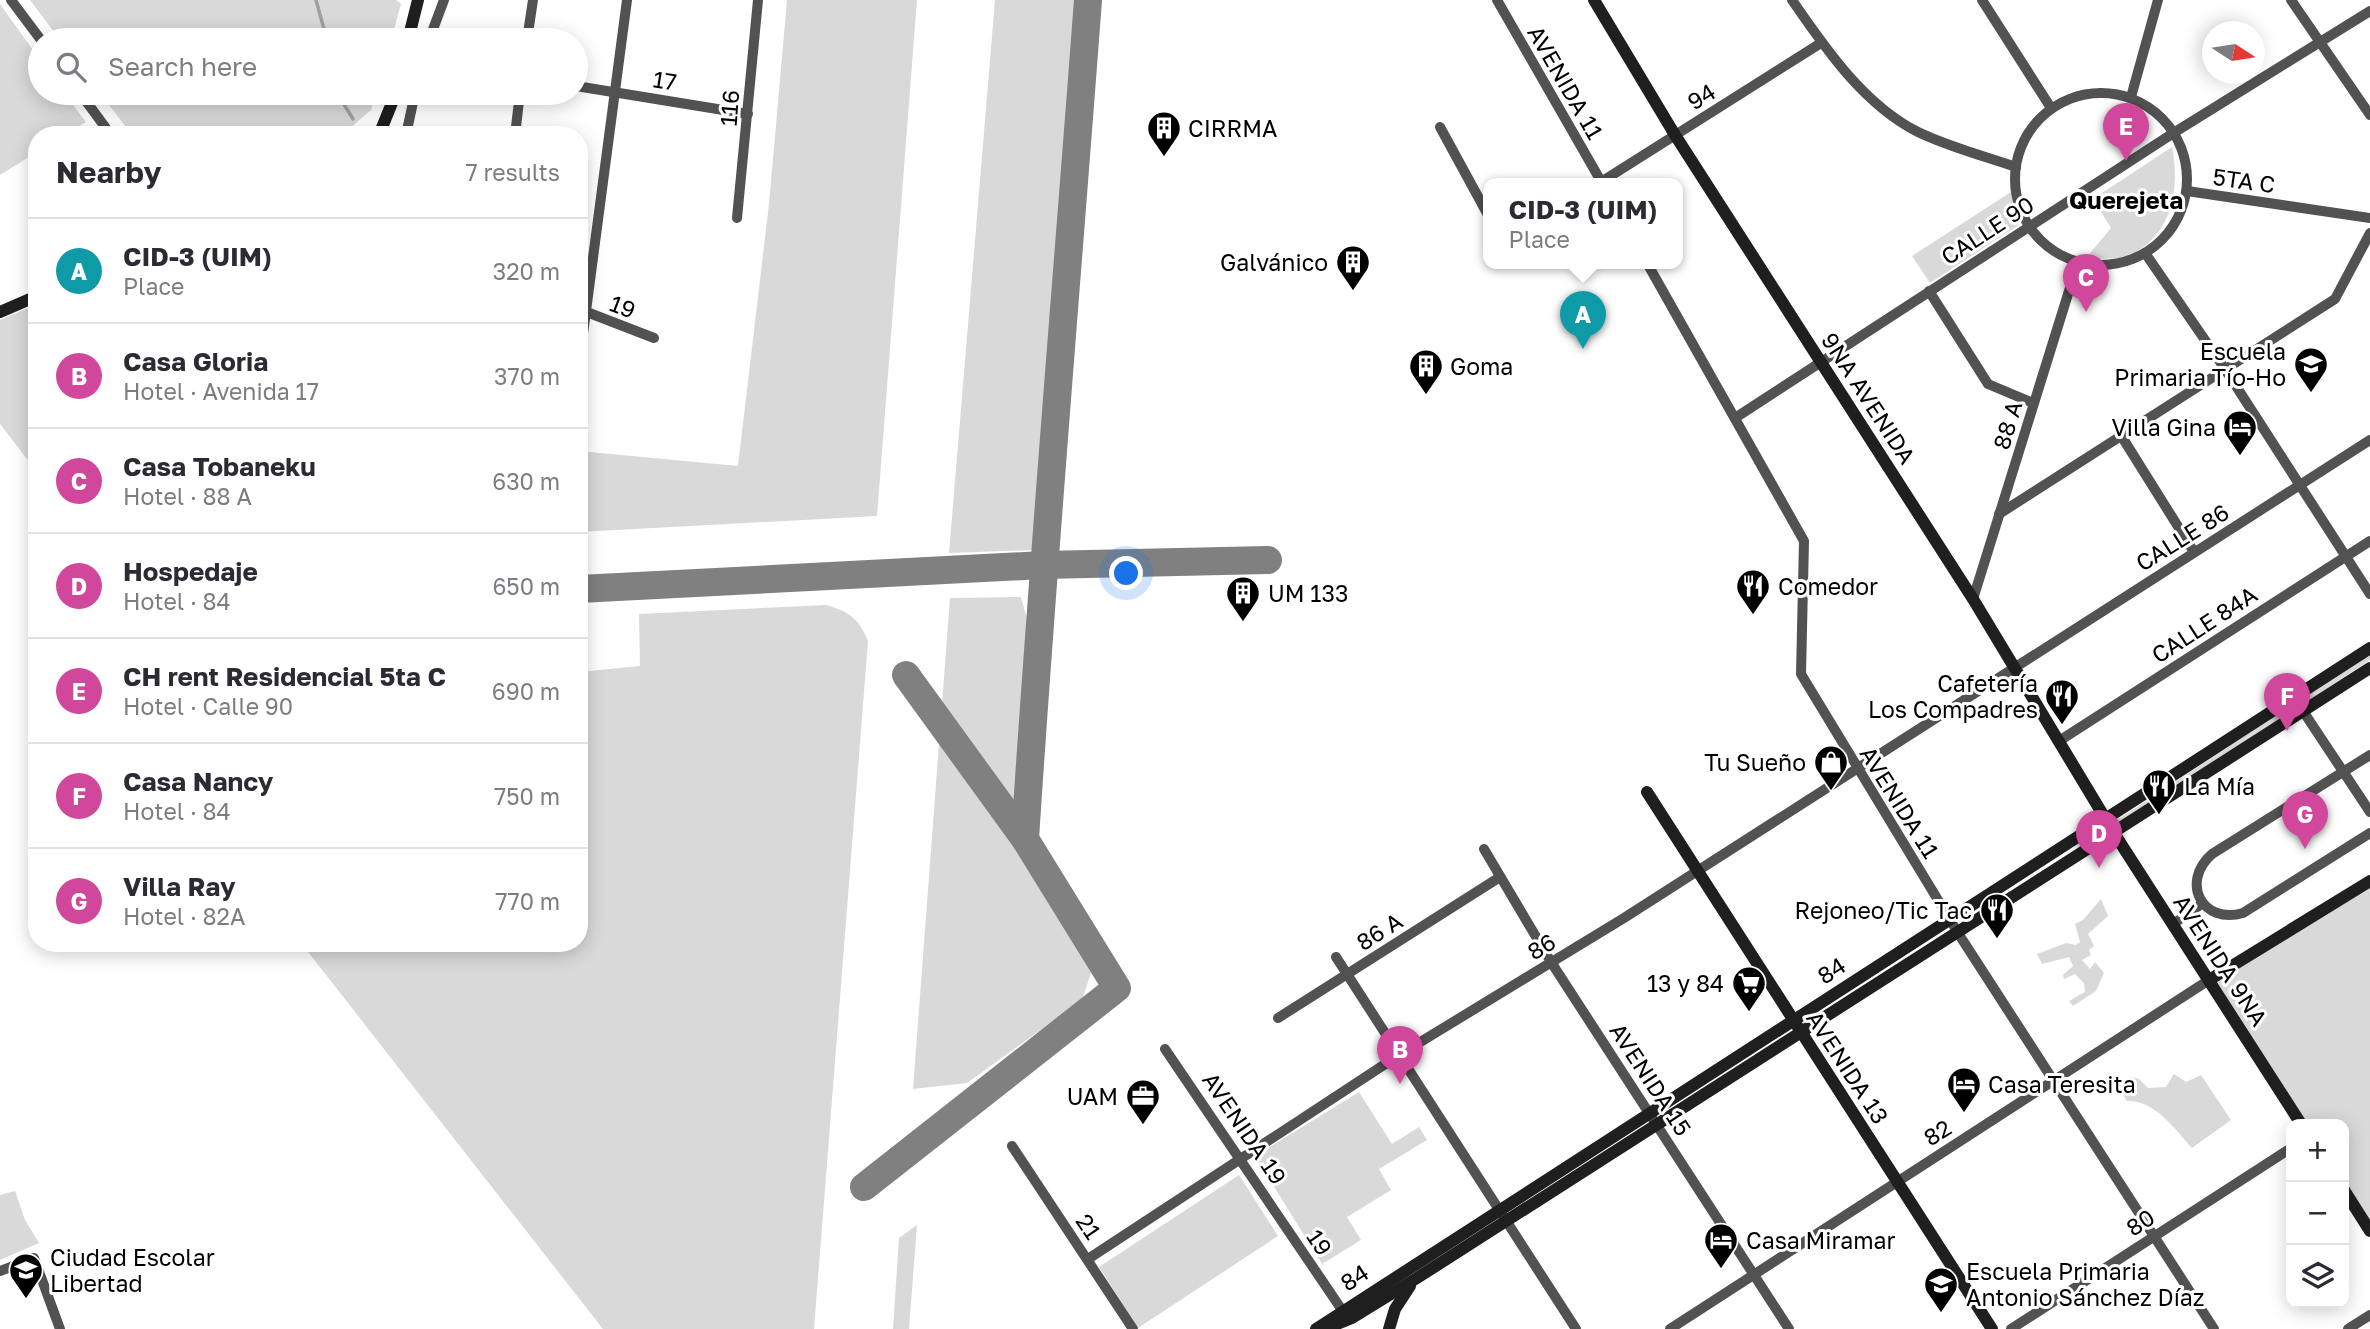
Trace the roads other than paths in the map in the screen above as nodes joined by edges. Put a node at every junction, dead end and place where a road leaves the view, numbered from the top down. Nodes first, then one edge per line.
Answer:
1 (11, 0) edge
2 (418, 0) edge
3 (444, 0) edge
4 (533, 0) edge
5 (626, 0) edge
6 (758, 0) edge
7 (1497, 0) edge
8 (1594, 0) edge
9 (1791, 0) edge
10 (1982, 0) edge
11 (2158, 0) edge
12 (2291, 0) edge
13 (2370, 11) edge
14 (32, 28) edge
15 (411, 28) edge
16 (434, 28) edge
17 (529, 28) edge
18 (1821, 43) junction
19 (2321, 43) junction
20 (588, 88) edge
21 (615, 92) junction
22 (2132, 97) junction
23 (89, 105) edge
24 (391, 105) edge
25 (412, 105) edge
26 (519, 105) edge
27 (2051, 108) junction
28 (748, 114) junction
29 (2370, 115) edge
30 (104, 126) edge
31 (383, 126) edge
32 (408, 126) edge
33 (516, 126) edge
34 (1440, 127) dead end
35 (2175, 132) junction
36 (1675, 135) junction
37 (2016, 167) junction
38 (1600, 178) edge
39 (1608, 178) edge
40 (2187, 191) junction
41 (1483, 204) edge
42 (737, 218) dead end
43 (2370, 218) edge
44 (2029, 226) junction
45 (2370, 233) edge
46 (2145, 253) junction
47 (2078, 262) junction
48 (1650, 269) edge
49 (588, 277) edge
50 (1929, 291) junction
51 (28, 300) edge
52 (0, 312) edge
53 (588, 313) edge
54 (654, 338) dead end
55 (1821, 362) junction
56 (2225, 369) junction
57 (2033, 403) junction
58 (1735, 418) junction
59 (2122, 437) junction
60 (2370, 440) edge
61 (2300, 485) junction
62 (1999, 514) junction
63 (2370, 541) edge
64 (2194, 552) junction
65 (2345, 556) junction
66 (2370, 594) edge
67 (1973, 599) junction
68 (2370, 648) edge
69 (2014, 667) junction
70 (2370, 668) edge
71 (2303, 711) junction
72 (2059, 741) junction
73 (2370, 755) edge
74 (1856, 769) junction
75 (2344, 771) junction
76 (1647, 792) dead end
77 (2370, 812) edge
78 (2106, 819) junction
79 (2114, 833) junction
80 (2370, 833) edge
81 (1484, 849) dead end
82 (1696, 872) junction
83 (1500, 877) junction
84 (2370, 881) edge
85 (2203, 904) junction
86 (1950, 919) junction
87 (2173, 924) junction
88 (1958, 933) junction
89 (1336, 957) dead end
90 (1551, 962) junction
91 (1347, 974) junction
92 (2209, 980) junction
93 (1278, 1018) dead end
94 (1792, 1020) junction
95 (1801, 1033) junction
96 (1165, 1049) dead end
97 (1399, 1055) junction
98 (2054, 1082) junction
99 (1650, 1112) junction
100 (2298, 1119) edge
101 (1657, 1124) junction
102 (1012, 1146) dead end
103 (2286, 1151) edge
104 (1240, 1157) junction
105 (1898, 1182) junction
106 (2349, 1199) edge
107 (1497, 1209) junction
108 (1505, 1221) junction
109 (1290, 1231) joint
110 (2370, 1231) edge
111 (2153, 1236) junction
112 (1087, 1259) junction
113 (0, 1271) edge
114 (1755, 1276) junction
115 (1417, 1278) junction
116 (2370, 1315) edge
117 (1348, 1321) edge
118 (60, 1329) edge
119 (1133, 1329) edge
120 (1316, 1329) edge
121 (1325, 1329) edge
122 (1389, 1329) edge
123 (1576, 1329) edge
124 (1670, 1329) edge
125 (1789, 1329) edge
126 (1992, 1329) edge
127 (2011, 1329) edge
128 (2214, 1329) edge
129 (2348, 1329) edge

1 - 14 street
2 - 15 main road
3 - 16 street
4 - 17 street
5 - 21 street
6 - 28 street, 116
7 - 38 street, AVENIDA 11
8 - 36 main road, 9NA AVENIDA
9 - 18 street
10 - 27 street
11 - 22 street
12 - 19 street
13 - 19 street, CALLE 90
18 - 36 street, 94
18 - 37 street
19 - 29 street
19 - 35 street, CALLE 90
20 - 21 street, 17
21 - 28 street, 17
21 - 49 street
22 - 27 street
22 - 35 street, 5TA C
23 - 30 street
24 - 31 main road
25 - 32 street
26 - 33 street
27 - 37 street
28 - 42 street, 116
34 - 41 street
35 - 40 street, 5TA C
35 - 44 street, CALLE 90
36 - 39 street, 94
36 - 55 main road, 9NA AVENIDA
37 - 44 street
40 - 43 street, 5TA C
40 - 46 street
44 - 47 street
44 - 50 street, CALLE 90
45 - 56 street
46 - 47 street
46 - 56 street
47 - 57 street, 88 A
48 - 58 street, AVENIDA 11
50 - 55 street, CALLE 90
50 - 57 street
51 - 52 main road
53 - 54 street, 19
55 - 58 street, CALLE 90
55 - 67 main road, 9NA AVENIDA
56 - 59 street
56 - 61 street
57 - 62 street, 88 A
58 - 74 street, AVENIDA 11
59 - 62 street
59 - 64 street
60 - 61 street, CALLE 86
61 - 64 street, CALLE 86
61 - 65 street
62 - 67 street, 88 A
63 - 65 street, CALLE 84A
64 - 69 street, CALLE 86
65 - 66 street
65 - 72 street, CALLE 84A
67 - 69 main road, 9NA AVENIDA
68 - 78 main road, 84
69 - 72 main road, 9NA AVENIDA
69 - 74 street, 86
70 - 71 main road, 84
71 - 75 street
71 - 79 main road, 84
72 - 78 main road, 9NA AVENIDA
73 - 75 street
74 - 82 street, 86
74 - 86 street, AVENIDA 11
75 - 77 street
75 - 85 street
76 - 82 main road, AVENIDA 13
78 - 79 main road, AVENIDA 9NA
78 - 86 main road, 84
79 - 87 main road, AVENIDA 9NA
79 - 88 main road, 84
80 - 85 street
81 - 83 street, AVENIDA 15
82 - 90 street, 86
82 - 94 main road, AVENIDA 13
83 - 90 street, AVENIDA 15
83 - 91 street, 86 A
84 - 92 main road, 82
85 - 87 street
86 - 88 street, AVENIDA 11
86 - 94 main road, 84
87 - 92 main road, AVENIDA 9NA
88 - 95 main road, 84
88 - 98 street, AVENIDA 11
89 - 91 street
90 - 97 street, 86
90 - 99 street, AVENIDA 15
91 - 93 street, 86 A
91 - 97 street
92 - 98 street, 82
92 - 100 main road, AVENIDA 9NA
94 - 95 main road, AVENIDA 13
94 - 99 main road, 84
95 - 101 main road, 84
95 - 105 main road, AVENIDA 13
96 - 104 street, AVENIDA 19
97 - 104 street, 86
97 - 107 street
98 - 105 street, 82
98 - 111 street, AVENIDA 11
99 - 101 street, AVENIDA 15
99 - 107 main road, 84
101 - 108 main road, 84
101 - 114 street, AVENIDA 15
102 - 112 street, 21
103 - 111 street, 80
104 - 109 street, AVENIDA 19
104 - 112 street, 86
105 - 114 street, 82
105 - 126 main road, AVENIDA 13
106 - 110 main road
107 - 108 street
107 - 117 main road, 84
108 - 115 main road, 84
108 - 123 street
109 - 117 street, 19
111 - 127 street, 80
111 - 128 street, AVENIDA 11
112 - 119 street, 21
113 - 118 street
114 - 124 street, 82
114 - 125 street, AVENIDA 15
115 - 117 main road, 84
115 - 122 main road
116 - 129 street
117 - 120 main road, 84
117 - 121 main road, 84

